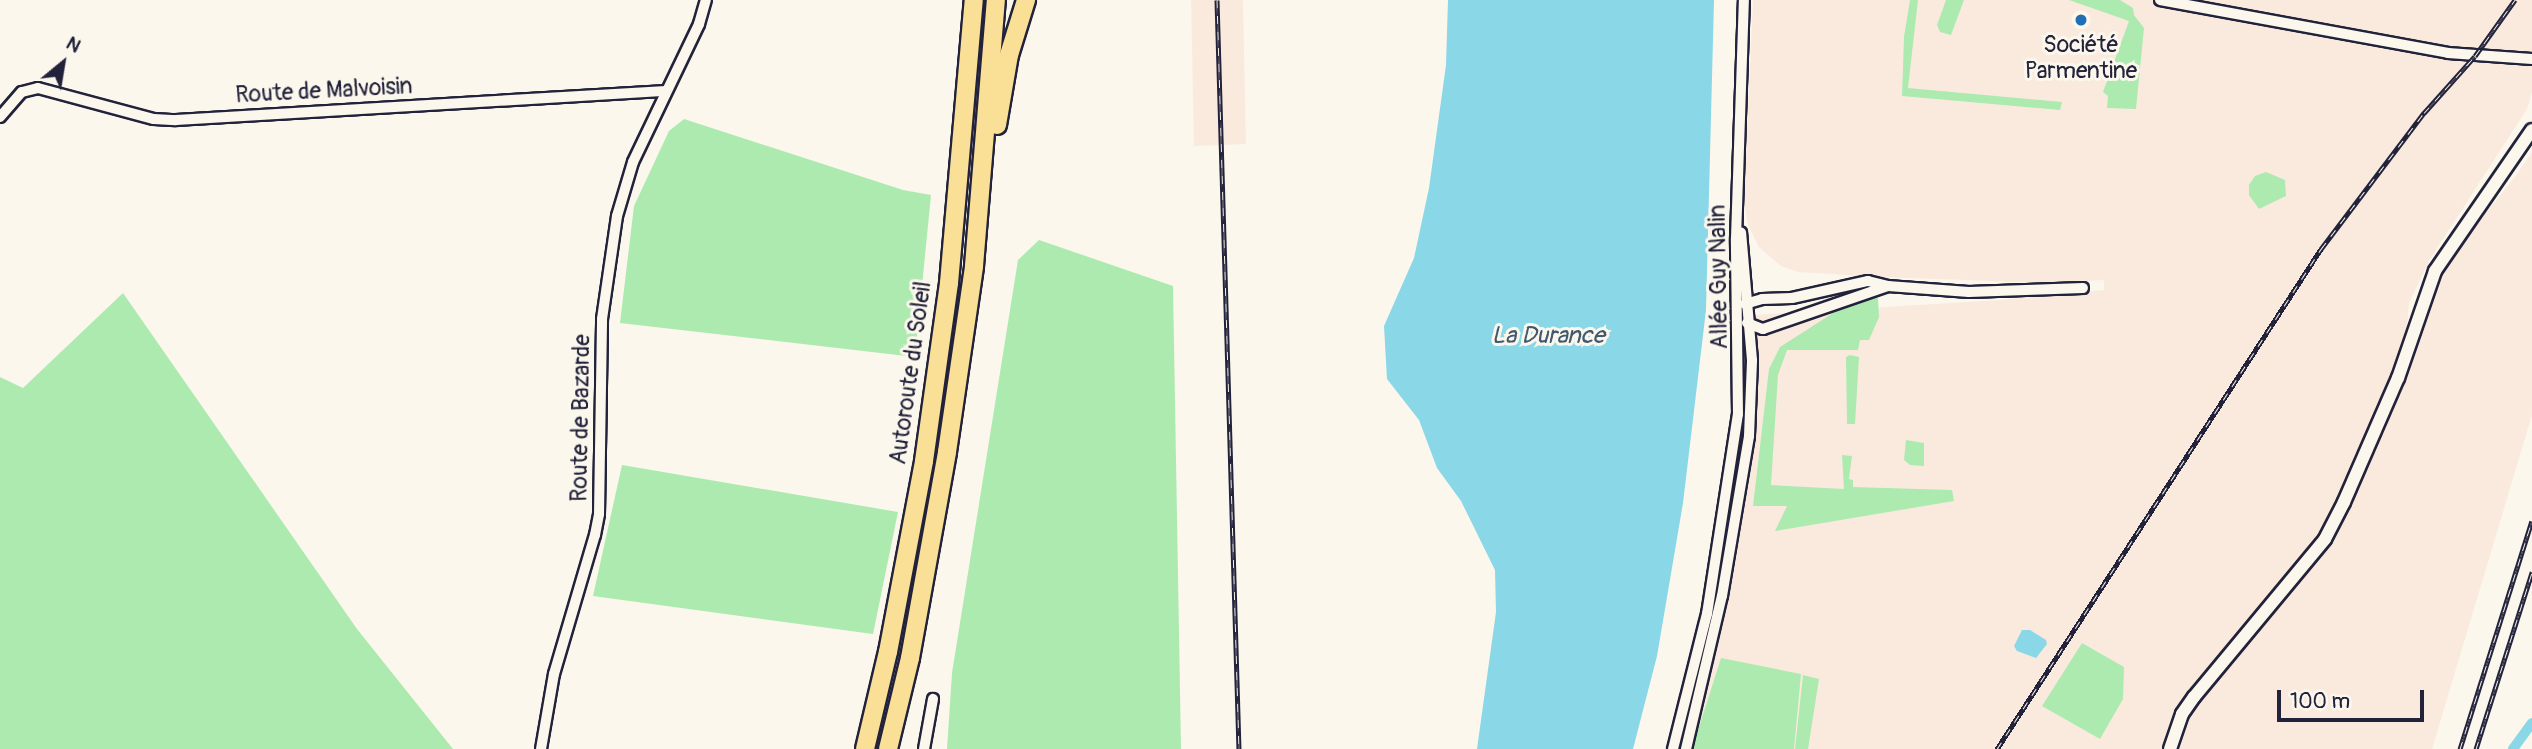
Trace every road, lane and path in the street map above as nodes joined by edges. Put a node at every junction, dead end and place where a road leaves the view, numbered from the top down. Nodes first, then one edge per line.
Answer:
1 (706, 0) edge
2 (974, 0) edge
3 (996, 0) edge
4 (1026, 0) edge
5 (1744, 0) edge
6 (2160, 0) edge
7 (2532, 58) edge
8 (666, 90) junction
9 (0, 117) edge
10 (2532, 130) edge
11 (1737, 193) junction
12 (974, 266) junction
13 (1747, 283) junction
14 (1888, 286) junction
15 (2083, 288) dead end
16 (1762, 299) junction
17 (1742, 309) junction
18 (1750, 326) junction
19 (1763, 329) junction
20 (1752, 351) junction
21 (933, 699) dead end
22 (541, 749) edge
23 (865, 749) edge
24 (888, 749) edge
25 (925, 749) edge
26 (1673, 749) edge
27 (1686, 749) edge
28 (2169, 749) edge

1 - 8 street, Route de Bazarde
2 - 23 highway, Autoroute du Soleil
3 - 12 highway, Autoroute du Soleil
4 - 12 highway
5 - 11 street
6 - 7 street
8 - 9 street, Route de Malvoisin
8 - 22 street, Route de Bazarde
10 - 28 street
11 - 13 street, Allée Guy Nalin
11 - 17 street, Allée Guy Nalin
12 - 24 highway, Autoroute du Soleil
13 - 16 street
13 - 17 street, Allée Guy Nalin
14 - 15 street
14 - 16 street
14 - 19 street
16 - 17 street
17 - 18 street
17 - 18 street, Allée Guy Nalin
17 - 26 street, Allée Guy Nalin
18 - 19 street
18 - 20 street, Allée Guy Nalin
19 - 20 street
20 - 27 street, Allée Guy Nalin
21 - 25 street

